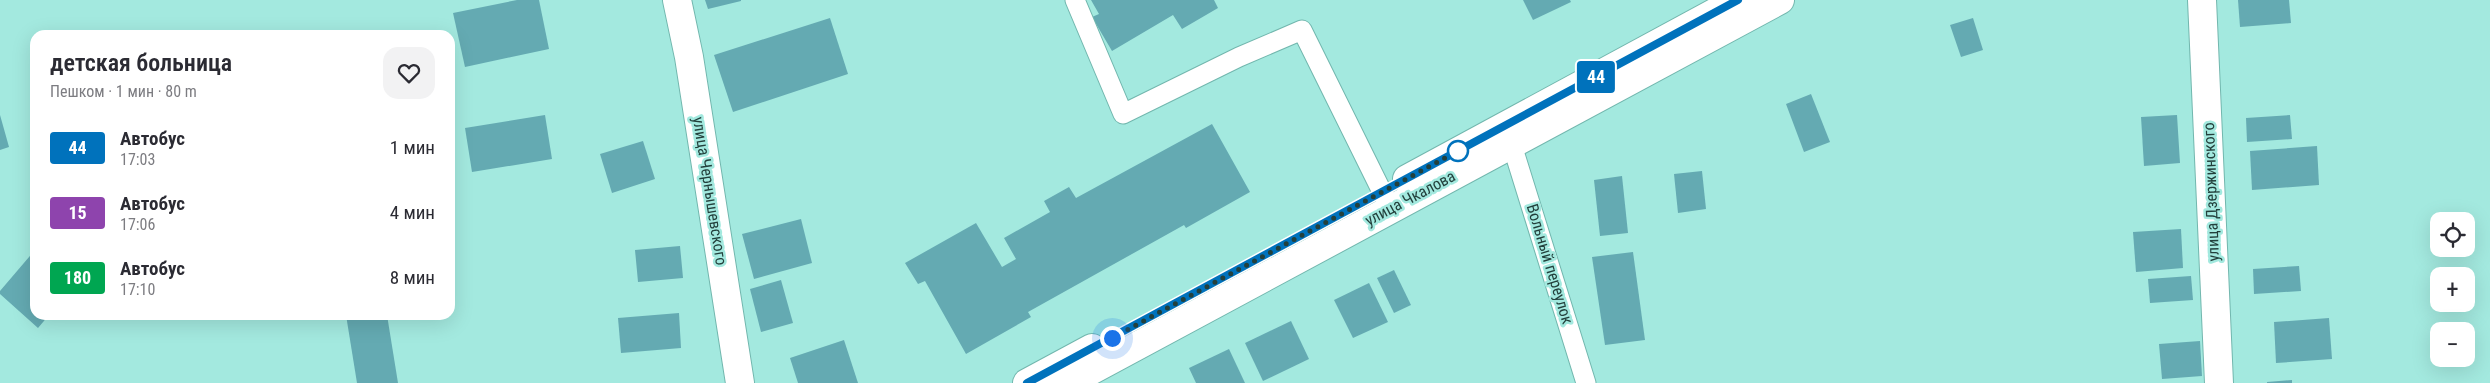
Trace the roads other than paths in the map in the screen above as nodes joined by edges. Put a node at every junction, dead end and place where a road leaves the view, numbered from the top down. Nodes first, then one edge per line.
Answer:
1 (677, 0) edge
2 (1075, 0) edge
3 (1738, 0) edge
4 (1780, 0) edge
5 (2202, 0) edge
6 (1508, 136) junction
7 (1386, 200) junction
8 (740, 383) edge
9 (1027, 383) edge
10 (1068, 383) edge
11 (1586, 383) edge
12 (2219, 383) edge

1 - 8 main road, улица Чернышевского
2 - 7 lane
3 - 6 main road, улица Чкалова
4 - 6 main road, улица Чкалова
5 - 12 main road, улица Дзержинского
6 - 7 main road, улица Чкалова
6 - 11 lane, Вольный переулок
7 - 9 main road, улица Чкалова
7 - 10 main road, улица Чкалова

